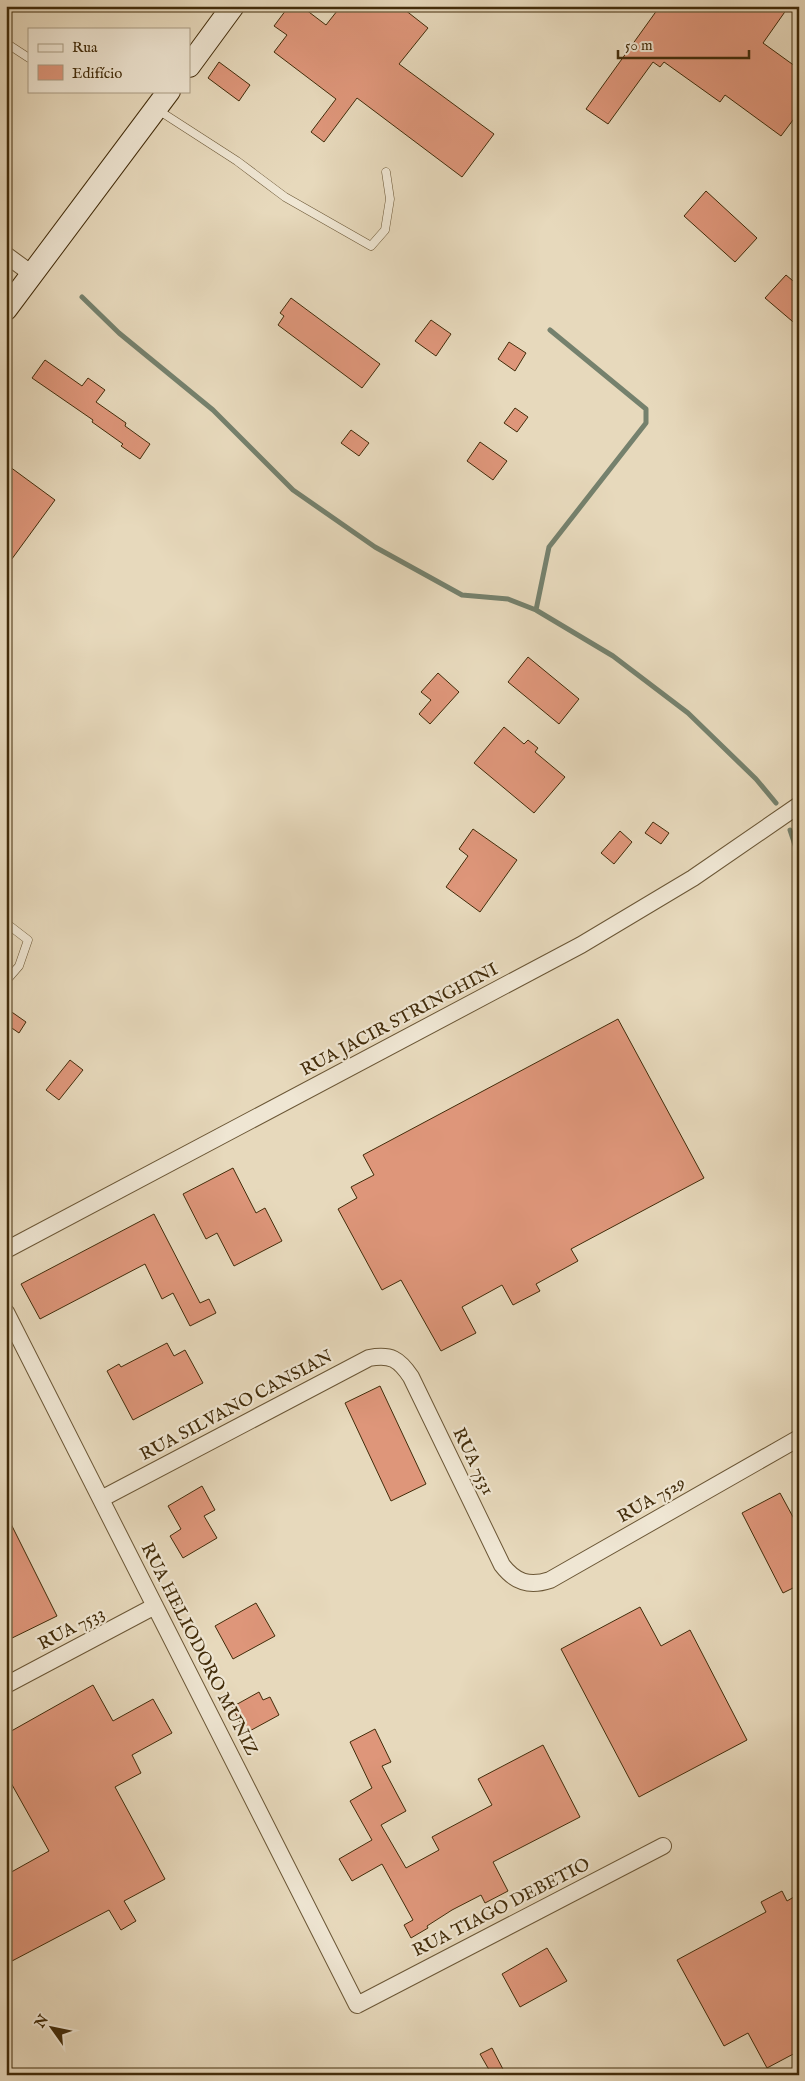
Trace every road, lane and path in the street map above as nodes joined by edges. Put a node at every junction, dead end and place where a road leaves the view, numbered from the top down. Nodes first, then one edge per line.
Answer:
1 (233, 6) edge
2 (6, 43) edge
3 (28, 57) edge
4 (190, 65) edge
5 (169, 92) edge
6 (156, 109) junction
7 (386, 172) dead end
8 (6, 255) edge
9 (32, 274) junction
10 (6, 309) edge
11 (799, 805) edge
12 (6, 923) edge
13 (6, 981) edge
14 (6, 1250) edge
15 (6, 1312) edge
16 (393, 1358) joint
17 (799, 1438) edge
18 (101, 1499) junction
19 (520, 1581) joint
20 (155, 1606) junction
21 (6, 1685) edge
22 (663, 1846) dead end
23 (357, 2004) joint

1 - 4 street
2 - 3 lane
5 - 6 street
6 - 7 lane
6 - 9 street
8 - 9 street
9 - 10 street
11 - 14 street, RUA JACIR STRINGHINI
12 - 13 lane
15 - 18 street, RUA HELIODORO MUNIZ
16 - 18 street, RUA SILVANO CANSIAN
16 - 19 street, RUA 7531
17 - 19 street, RUA 7529
18 - 20 street, RUA HELIODORO MUNIZ
20 - 21 street, RUA 7533
20 - 23 street, RUA HELIODORO MUNIZ
22 - 23 street, RUA TIAGO DEBETIO

